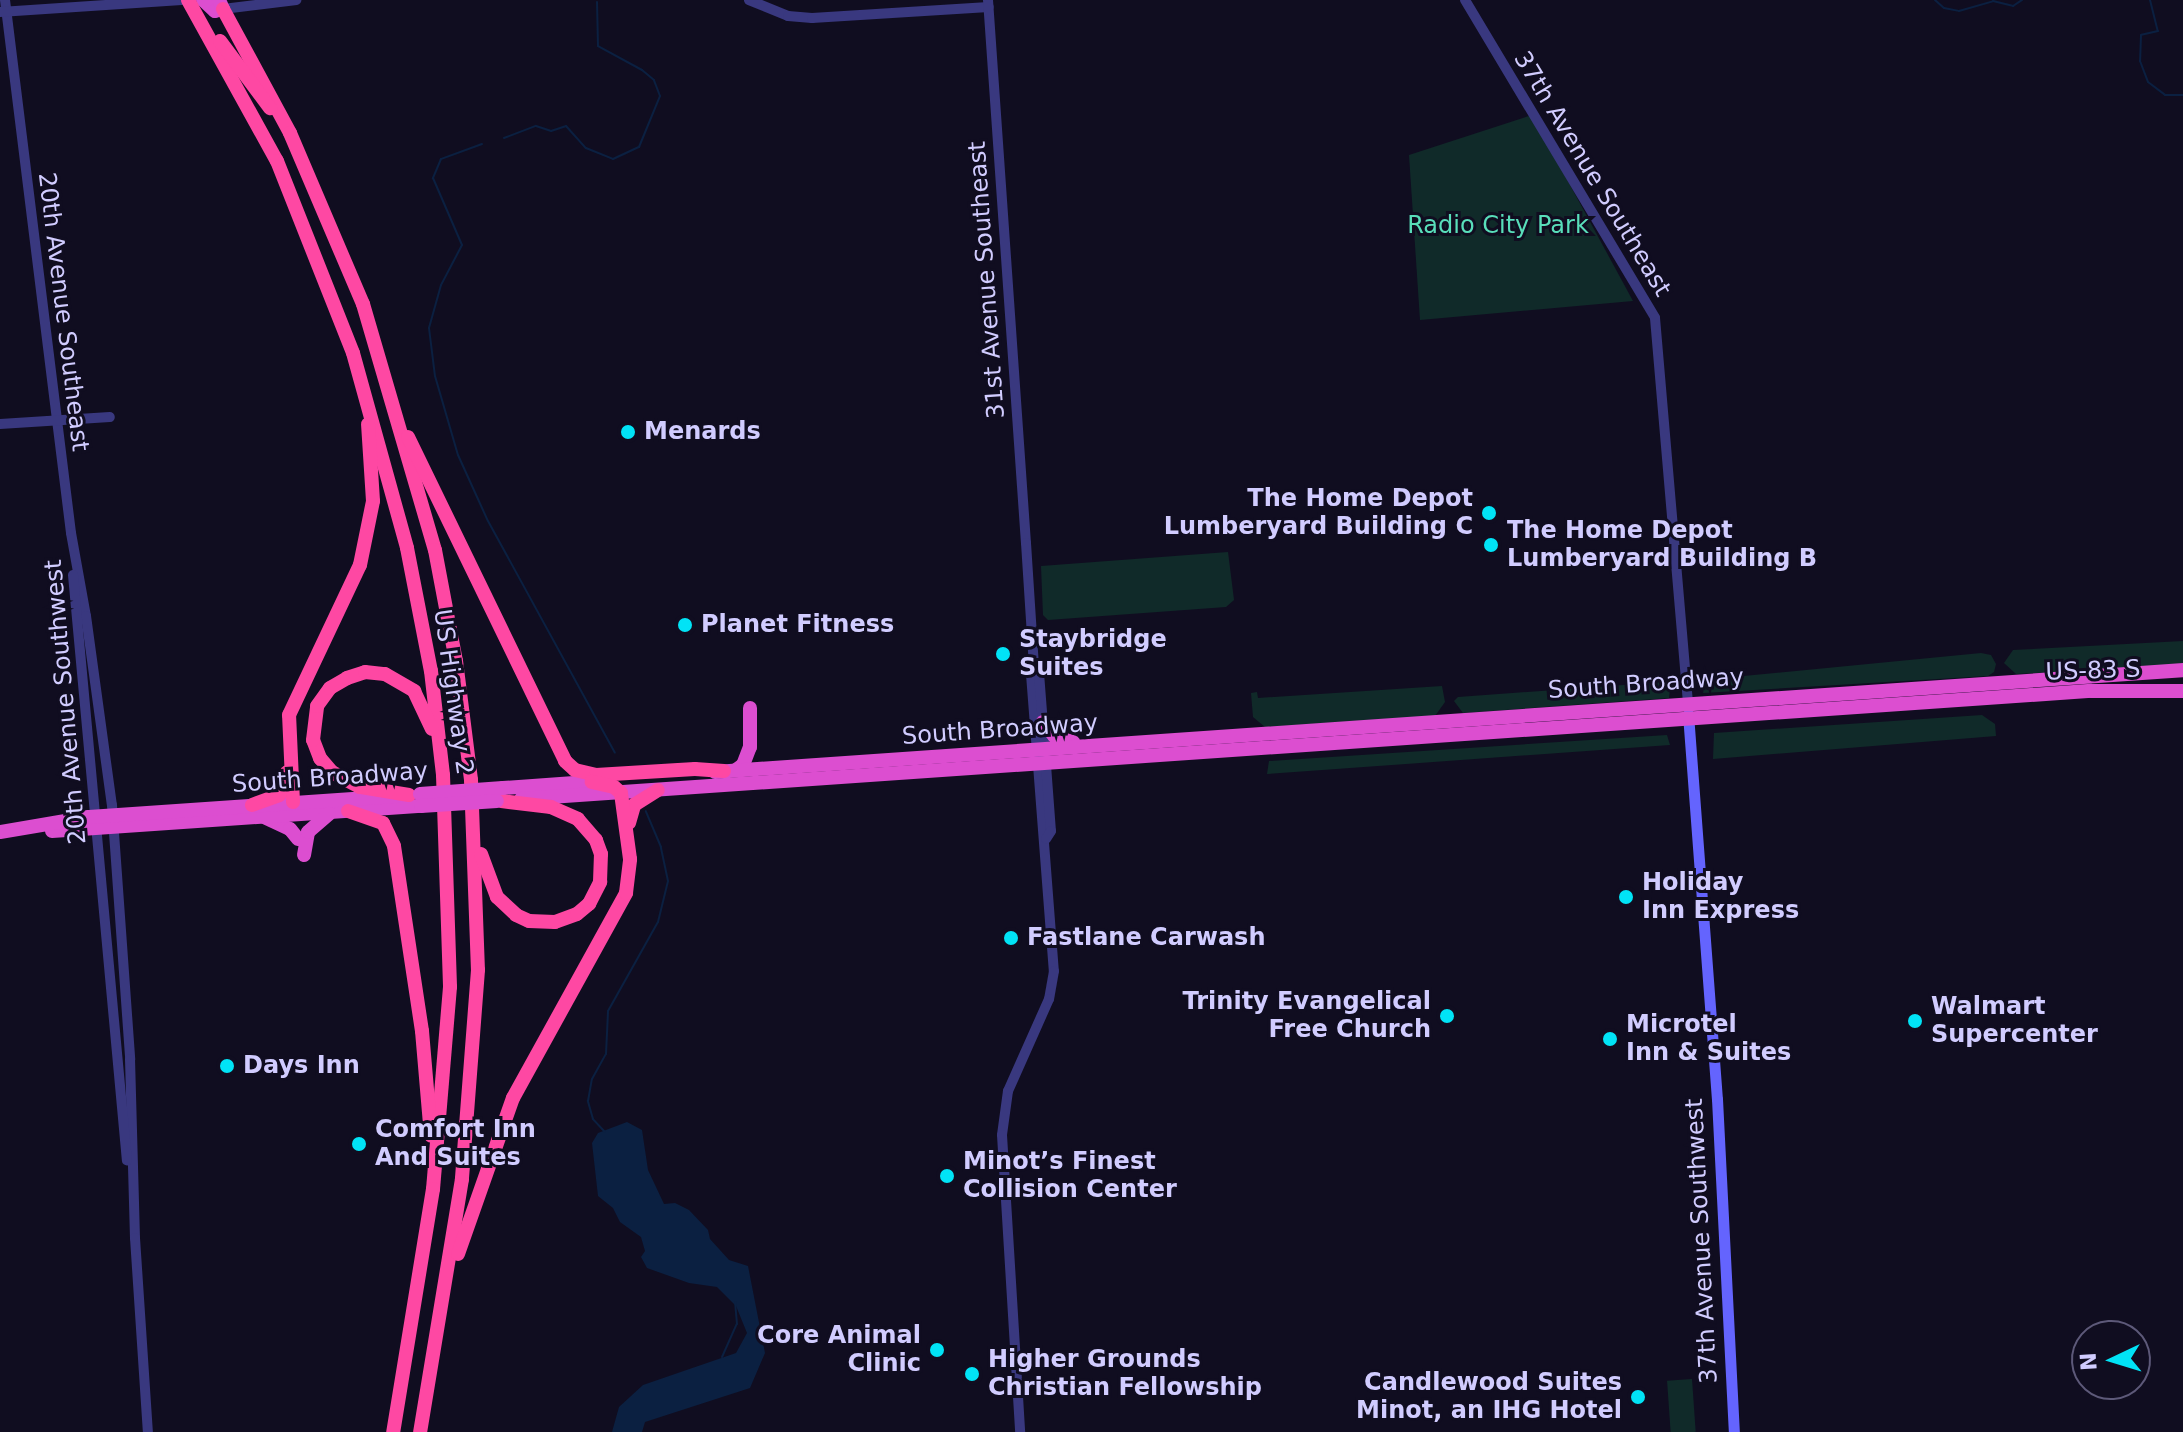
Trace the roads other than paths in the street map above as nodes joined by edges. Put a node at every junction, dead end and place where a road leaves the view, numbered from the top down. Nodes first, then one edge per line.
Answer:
1 (182, 0) edge
2 (191, 0) edge
3 (203, 0) edge
4 (296, 0) edge
5 (749, 0) edge
6 (1465, 0) edge
7 (989, 4) edge
8 (221, 5) edge
9 (4, 8) edge
10 (290, 133) junction
11 (353, 353) junction
12 (110, 417) dead end
13 (56, 420) junction
14 (399, 422) junction
15 (0, 424) edge
16 (1670, 521) joint
17 (71, 533) joint
18 (1034, 667) junction
19 (2183, 670) edge
20 (2164, 671) junction
21 (2004, 681) junction
22 (2183, 691) edge
23 (2004, 698) junction
24 (1688, 702) junction
25 (1909, 704) junction
26 (750, 708) dead end
27 (1450, 720) junction
28 (1689, 721) junction
29 (1043, 722) junction
30 (1376, 725) junction
31 (1247, 734) junction
32 (1172, 740) junction
33 (1108, 744) junction
34 (1327, 744) junction
35 (1254, 751) junction
36 (1041, 758) junction
37 (289, 760) junction
38 (1106, 760) junction
39 (730, 770) junction
40 (443, 775) junction
41 (592, 782) junction
42 (658, 790) junction
43 (621, 793) junction
44 (500, 797) junction
45 (417, 798) junction
46 (294, 808) junction
47 (257, 811) junction
48 (341, 812) junction
49 (473, 812) junction
50 (105, 822) junction
51 (628, 831) junction
52 (0, 832) edge
53 (298, 839) dead end
54 (304, 855) dead end
55 (429, 1213) junction
56 (438, 1324) junction
57 (148, 1432) edge
58 (393, 1432) edge
59 (420, 1432) edge
60 (1020, 1432) edge
61 (1734, 1432) edge

1 - 9 street
2 - 10 highway
2 - 11 highway, US Highway 2
3 - 8 highway
4 - 8 street
5 - 7 street
6 - 16 street, 37th Avenue Southeast
7 - 18 street, 31st Avenue Southeast
8 - 10 highway, US Highway 2
9 - 13 street, 20th Avenue Southeast
10 - 14 highway, US Highway 2
11 - 37 highway
11 - 40 highway, US Highway 2
12 - 13 street
13 - 15 street
13 - 17 street, 20th Avenue Southeast
14 - 39 highway
14 - 49 highway, US Highway 2
16 - 24 street, 37th Avenue Southwest
17 - 50 street, 20th Avenue Southwest
18 - 29 street
18 - 36 street
19 - 20 highway
20 - 21 highway, South Broadway
20 - 23 highway
21 - 24 highway, South Broadway
21 - 25 highway
22 - 23 highway, US-83 S
23 - 25 highway, South Broadway
24 - 27 highway, South Broadway
24 - 28 main road, 37th Avenue Southwest
25 - 28 highway, South Broadway
26 - 39 highway
27 - 30 highway, South Broadway
27 - 34 highway
28 - 34 highway, South Broadway
28 - 61 main road, 37th Avenue Southwest
29 - 33 highway
29 - 36 street
30 - 31 highway, South Broadway
30 - 35 highway
31 - 32 highway, South Broadway
31 - 38 highway
32 - 33 highway, South Broadway
32 - 36 highway
33 - 36 highway, South Broadway
34 - 35 highway, South Broadway
35 - 38 highway, South Broadway
36 - 38 highway, South Broadway
36 - 39 highway, South Broadway
36 - 42 highway, South Broadway
36 - 60 street
37 - 46 highway
37 - 47 highway
39 - 41 highway, South Broadway
40 - 45 highway
40 - 55 highway, US Highway 2
41 - 43 highway
41 - 44 highway, South Broadway
42 - 43 highway, South Broadway
42 - 51 highway
43 - 44 highway, South Broadway
43 - 51 highway
44 - 45 highway, South Broadway, bridge
44 - 49 highway
45 - 46 highway, South Broadway
45 - 48 highway, South Broadway
46 - 47 highway, South Broadway
46 - 48 highway, South Broadway
47 - 50 highway, South Broadway
47 - 53 highway
48 - 54 highway
48 - 55 highway
49 - 56 highway, US Highway 2
50 - 52 highway, South Broadway
50 - 57 street, 20th Avenue Southwest
51 - 56 highway
55 - 58 highway, US Highway 2
56 - 59 highway, US Highway 2

